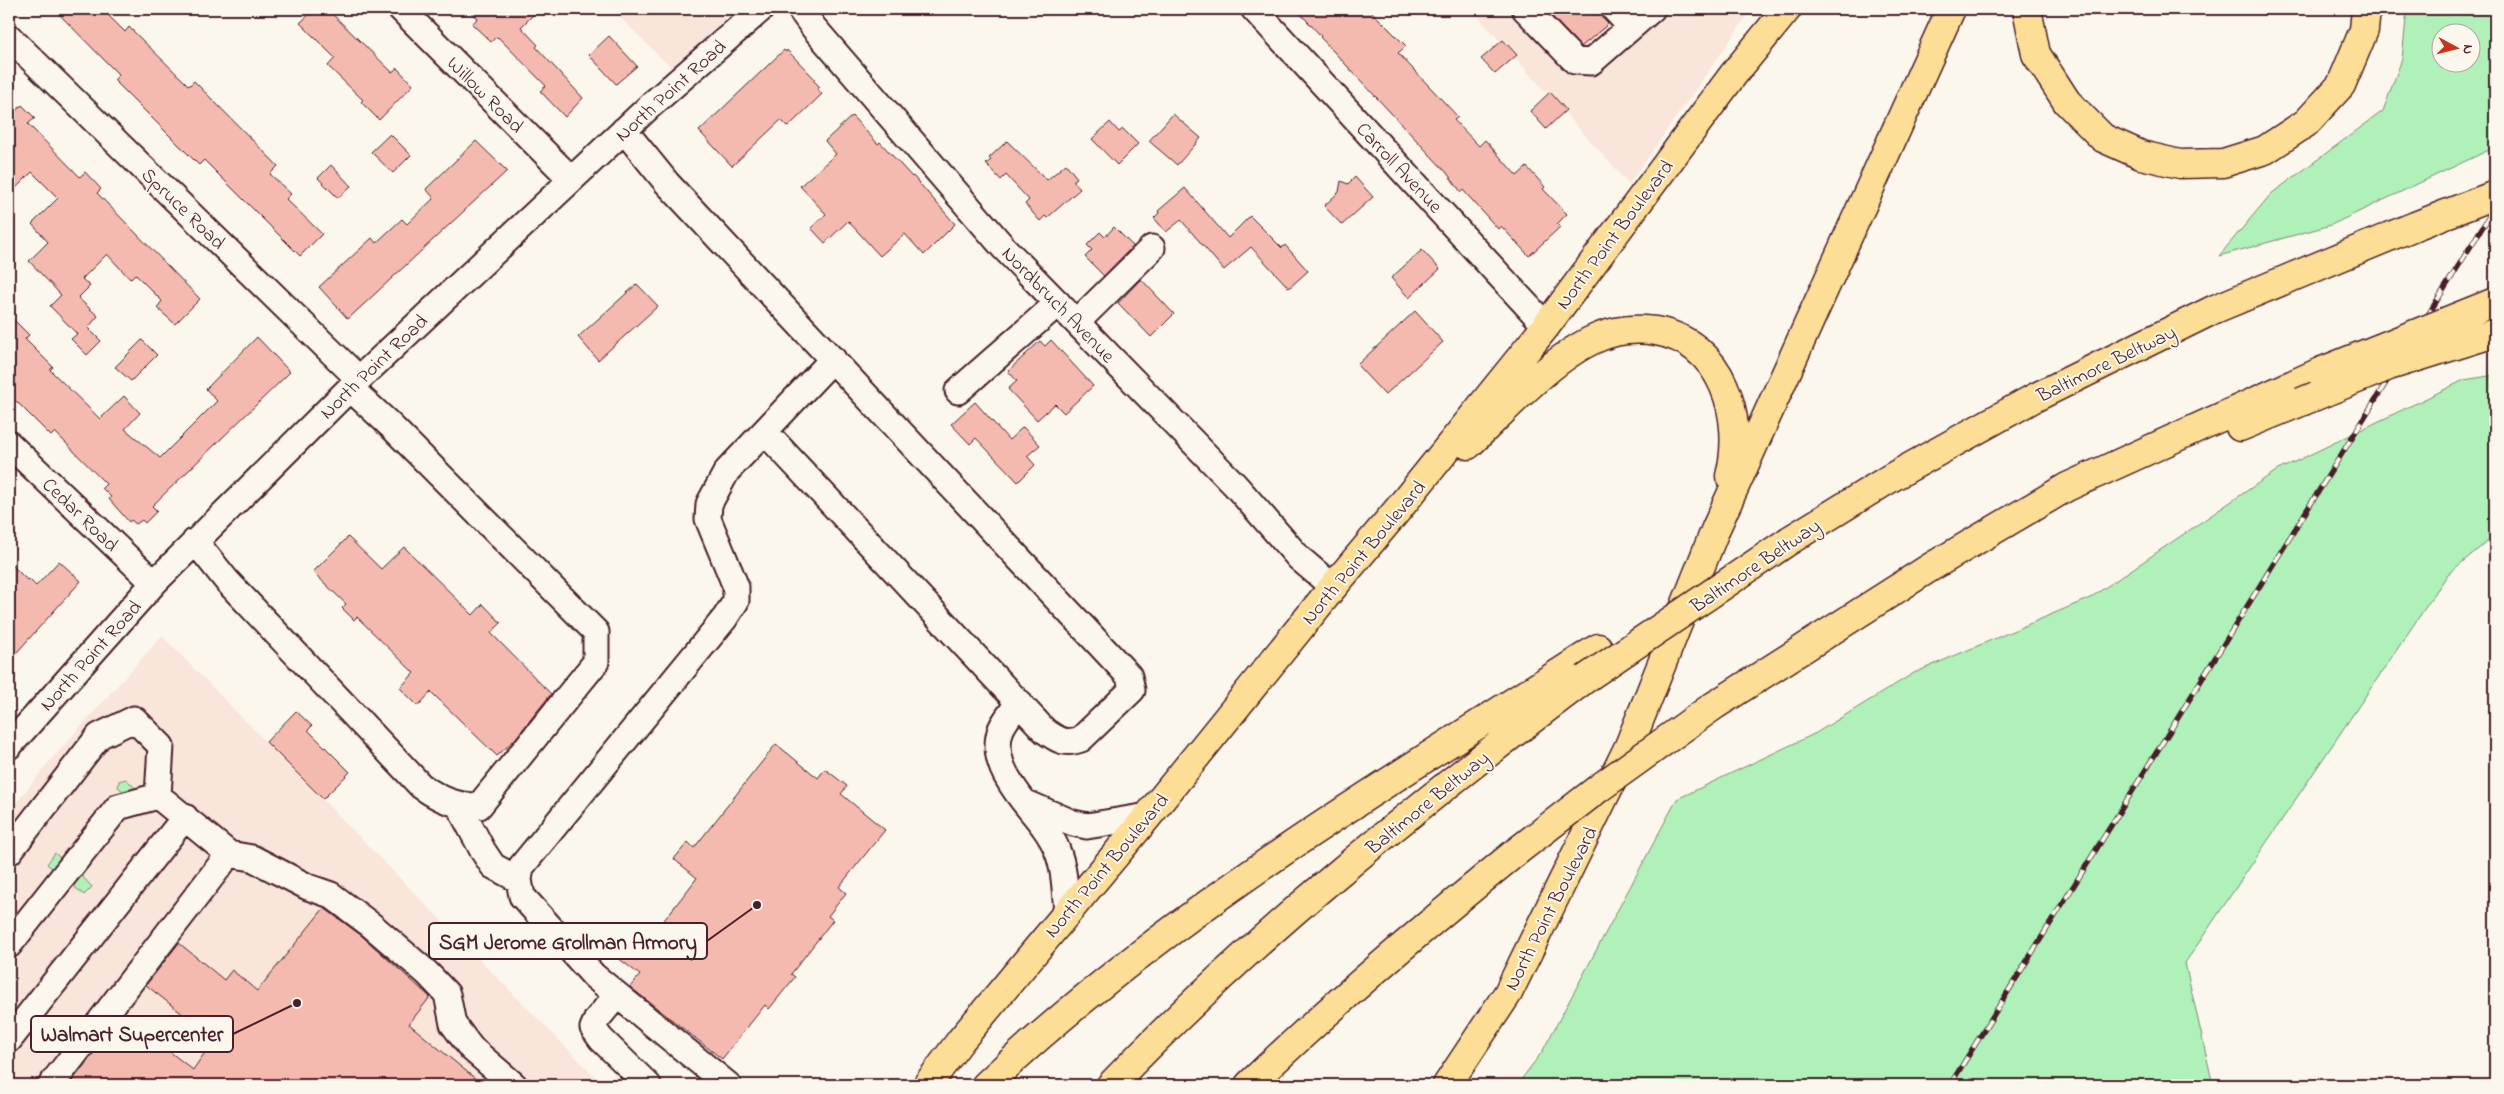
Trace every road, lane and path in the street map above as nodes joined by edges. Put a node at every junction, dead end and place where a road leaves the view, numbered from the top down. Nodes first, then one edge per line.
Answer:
1 (401, 9) edge
2 (761, 9) edge
3 (800, 9) edge
4 (1254, 9) edge
5 (1524, 9) edge
6 (1614, 9) edge
7 (1652, 9) edge
8 (1787, 9) edge
9 (1951, 9) edge
10 (2027, 9) edge
11 (2366, 9) edge
12 (1631, 27) junction
13 (9, 37) edge
14 (624, 130) junction
15 (571, 179) junction
16 (2495, 195) edge
17 (1152, 248) dead end
18 (2495, 302) edge
19 (1058, 303) junction
20 (1077, 322) junction
21 (1546, 326) junction
22 (2495, 333) edge
23 (833, 360) junction
24 (354, 383) junction
25 (958, 391) dead end
26 (765, 432) junction
27 (9, 444) edge
28 (1400, 507) junction
29 (1716, 528) junction
30 (1790, 540) junction
31 (195, 541) junction
32 (1931, 567) junction
33 (154, 583) junction
34 (1333, 587) junction
35 (1019, 702) junction
36 (9, 746) edge
37 (158, 796) junction
38 (1024, 802) junction
39 (459, 806) junction
40 (1148, 816) junction
41 (185, 817) junction
42 (9, 852) edge
43 (1516, 852) junction
44 (229, 854) junction
45 (519, 880) junction
46 (1068, 912) junction
47 (9, 944) edge
48 (617, 995) junction
49 (9, 1040) edge
50 (50, 1085) edge
51 (514, 1085) edge
52 (648, 1085) edge
53 (728, 1085) edge
54 (926, 1085) edge
55 (986, 1085) edge
56 (1111, 1085) edge
57 (1249, 1085) edge
58 (1275, 1085) edge
59 (1447, 1085) edge

1 - 15 street, Willow Road
2 - 14 street, North Point Road
3 - 19 street, Nordbruch Avenue
4 - 21 street, Carroll Avenue
5 - 12 street
6 - 12 street
7 - 12 street
8 - 21 main road, North Point Boulevard
9 - 29 main road, North Point Boulevard
10 - 11 main road
13 - 24 street, Spruce Road
14 - 15 street, North Point Road
14 - 23 street
15 - 24 street, North Point Road
16 - 30 main road, Baltimore Beltway
17 - 20 street
18 - 32 main road, bridge
19 - 20 street, Nordbruch Avenue
19 - 25 street
20 - 34 street, Nordbruch Avenue
21 - 28 main road, North Point Boulevard
22 - 32 main road, bridge
23 - 26 street
23 - 35 street
24 - 31 street, North Point Road
24 - 39 street, Spruce Road
26 - 35 street
26 - 45 street
27 - 33 street, Cedar Road
28 - 29 main road
28 - 34 main road, North Point Boulevard
29 - 59 main road, North Point Boulevard
30 - 55 main road, bridge
30 - 56 main road, Baltimore Beltway, bridge
31 - 33 street, North Point Road
31 - 39 street
32 - 43 main road, bridge
33 - 36 street, North Point Road
34 - 40 main road, North Point Boulevard
35 - 38 street
37 - 41 street
37 - 42 street
37 - 47 street
38 - 40 street
38 - 46 street
39 - 45 street
40 - 46 main road, North Point Boulevard
41 - 44 street
41 - 49 street
43 - 57 main road
43 - 58 main road
44 - 50 street
44 - 51 street
45 - 48 street
46 - 54 main road, North Point Boulevard
48 - 52 street
48 - 53 street

